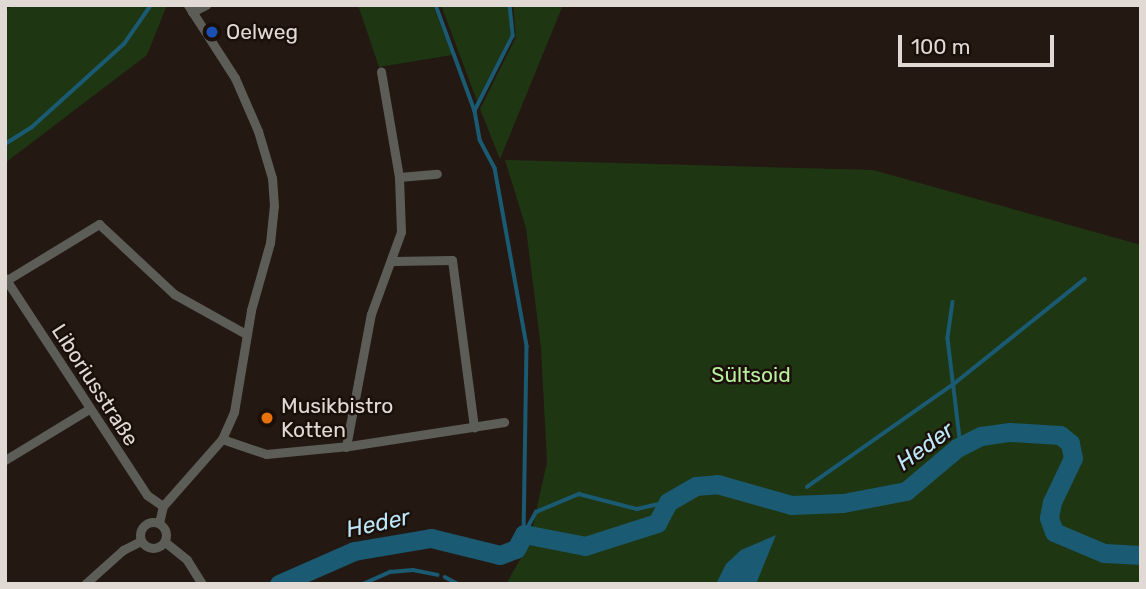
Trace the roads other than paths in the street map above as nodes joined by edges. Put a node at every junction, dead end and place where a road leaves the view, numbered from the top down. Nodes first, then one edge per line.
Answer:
1 (206, 5) edge
2 (190, 9) edge
3 (381, 72) dead end
4 (437, 174) dead end
5 (399, 177) junction
6 (393, 261) junction
7 (6, 279) edge
8 (9, 292) edge
9 (246, 334) junction
10 (89, 409) junction
11 (504, 422) dead end
12 (474, 428) junction
13 (222, 439) junction
14 (346, 447) junction
15 (5, 460) edge
16 (163, 506) junction
17 (159, 523) junction
18 (141, 541) junction
19 (165, 542) junction
20 (85, 584) edge
21 (202, 584) edge

1 - 2 street
2 - 9 street
3 - 5 street
4 - 5 street
5 - 6 street
6 - 12 street
6 - 14 street
7 - 8 street, Liboriusstraße
7 - 9 street
8 - 10 street, Liboriusstraße
9 - 13 street
10 - 15 street
10 - 16 street, Liboriusstraße
11 - 12 street
12 - 14 street
13 - 14 street
13 - 16 street
16 - 17 street
17 - 18 street
17 - 19 street
18 - 19 street
18 - 20 street
19 - 21 street

